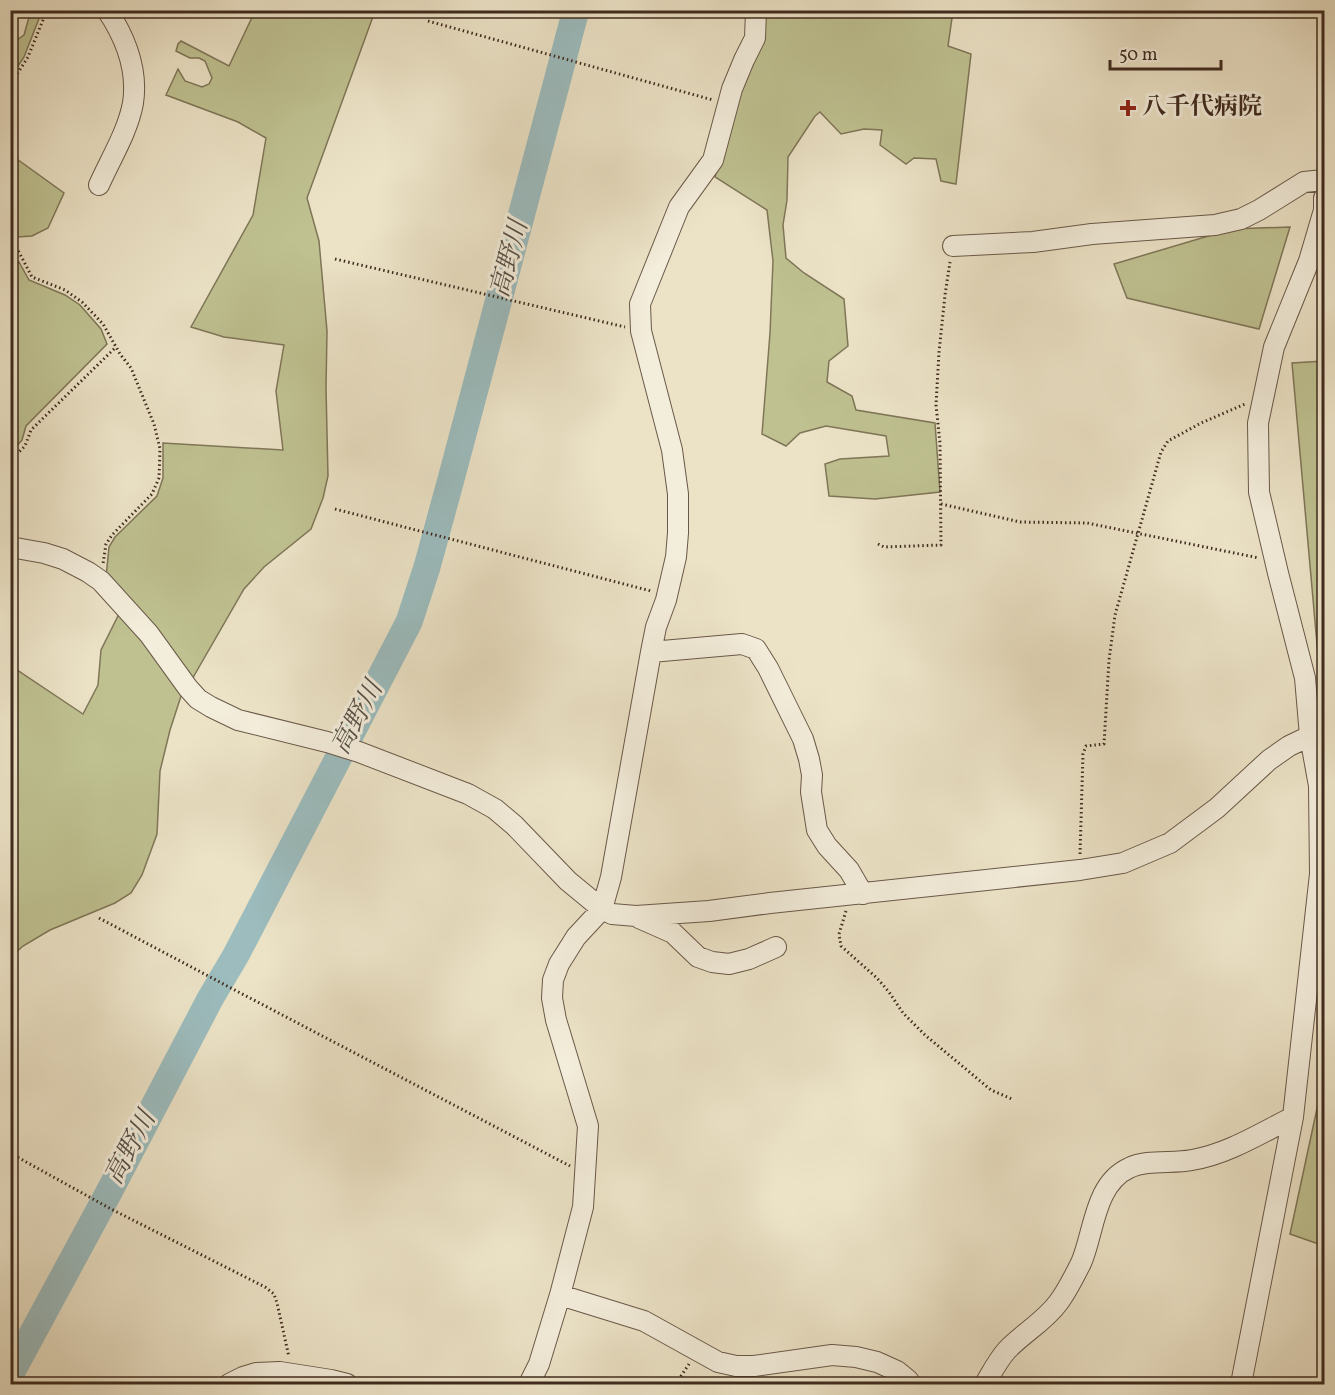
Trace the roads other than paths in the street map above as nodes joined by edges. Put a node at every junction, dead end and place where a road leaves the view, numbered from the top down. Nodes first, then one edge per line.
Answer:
1 (107, 10) edge
2 (756, 10) edge
3 (1324, 180) edge
4 (99, 185) dead end
5 (1324, 198) edge
6 (1319, 242) edge
7 (953, 246) road end
8 (10, 547) edge
9 (651, 652) junction
10 (1310, 736) junction
11 (857, 895) junction
12 (602, 909) junction
13 (636, 916) junction
14 (776, 947) dead end
15 (1293, 1117) junction
16 (560, 1295) junction
17 (229, 1384) edge
18 (347, 1384) edge
19 (529, 1384) edge
20 (911, 1384) edge
21 (985, 1384) edge
22 (1241, 1384) edge

1 - 4 street
2 - 9 street
3 - 7 street
5 - 6 street
6 - 10 street
8 - 12 street
9 - 11 street
9 - 12 street
10 - 11 street
10 - 15 street
11 - 13 street
12 - 13 street
12 - 16 street
13 - 14 street
15 - 21 street
15 - 22 street
16 - 19 street
16 - 20 street
17 - 18 street

